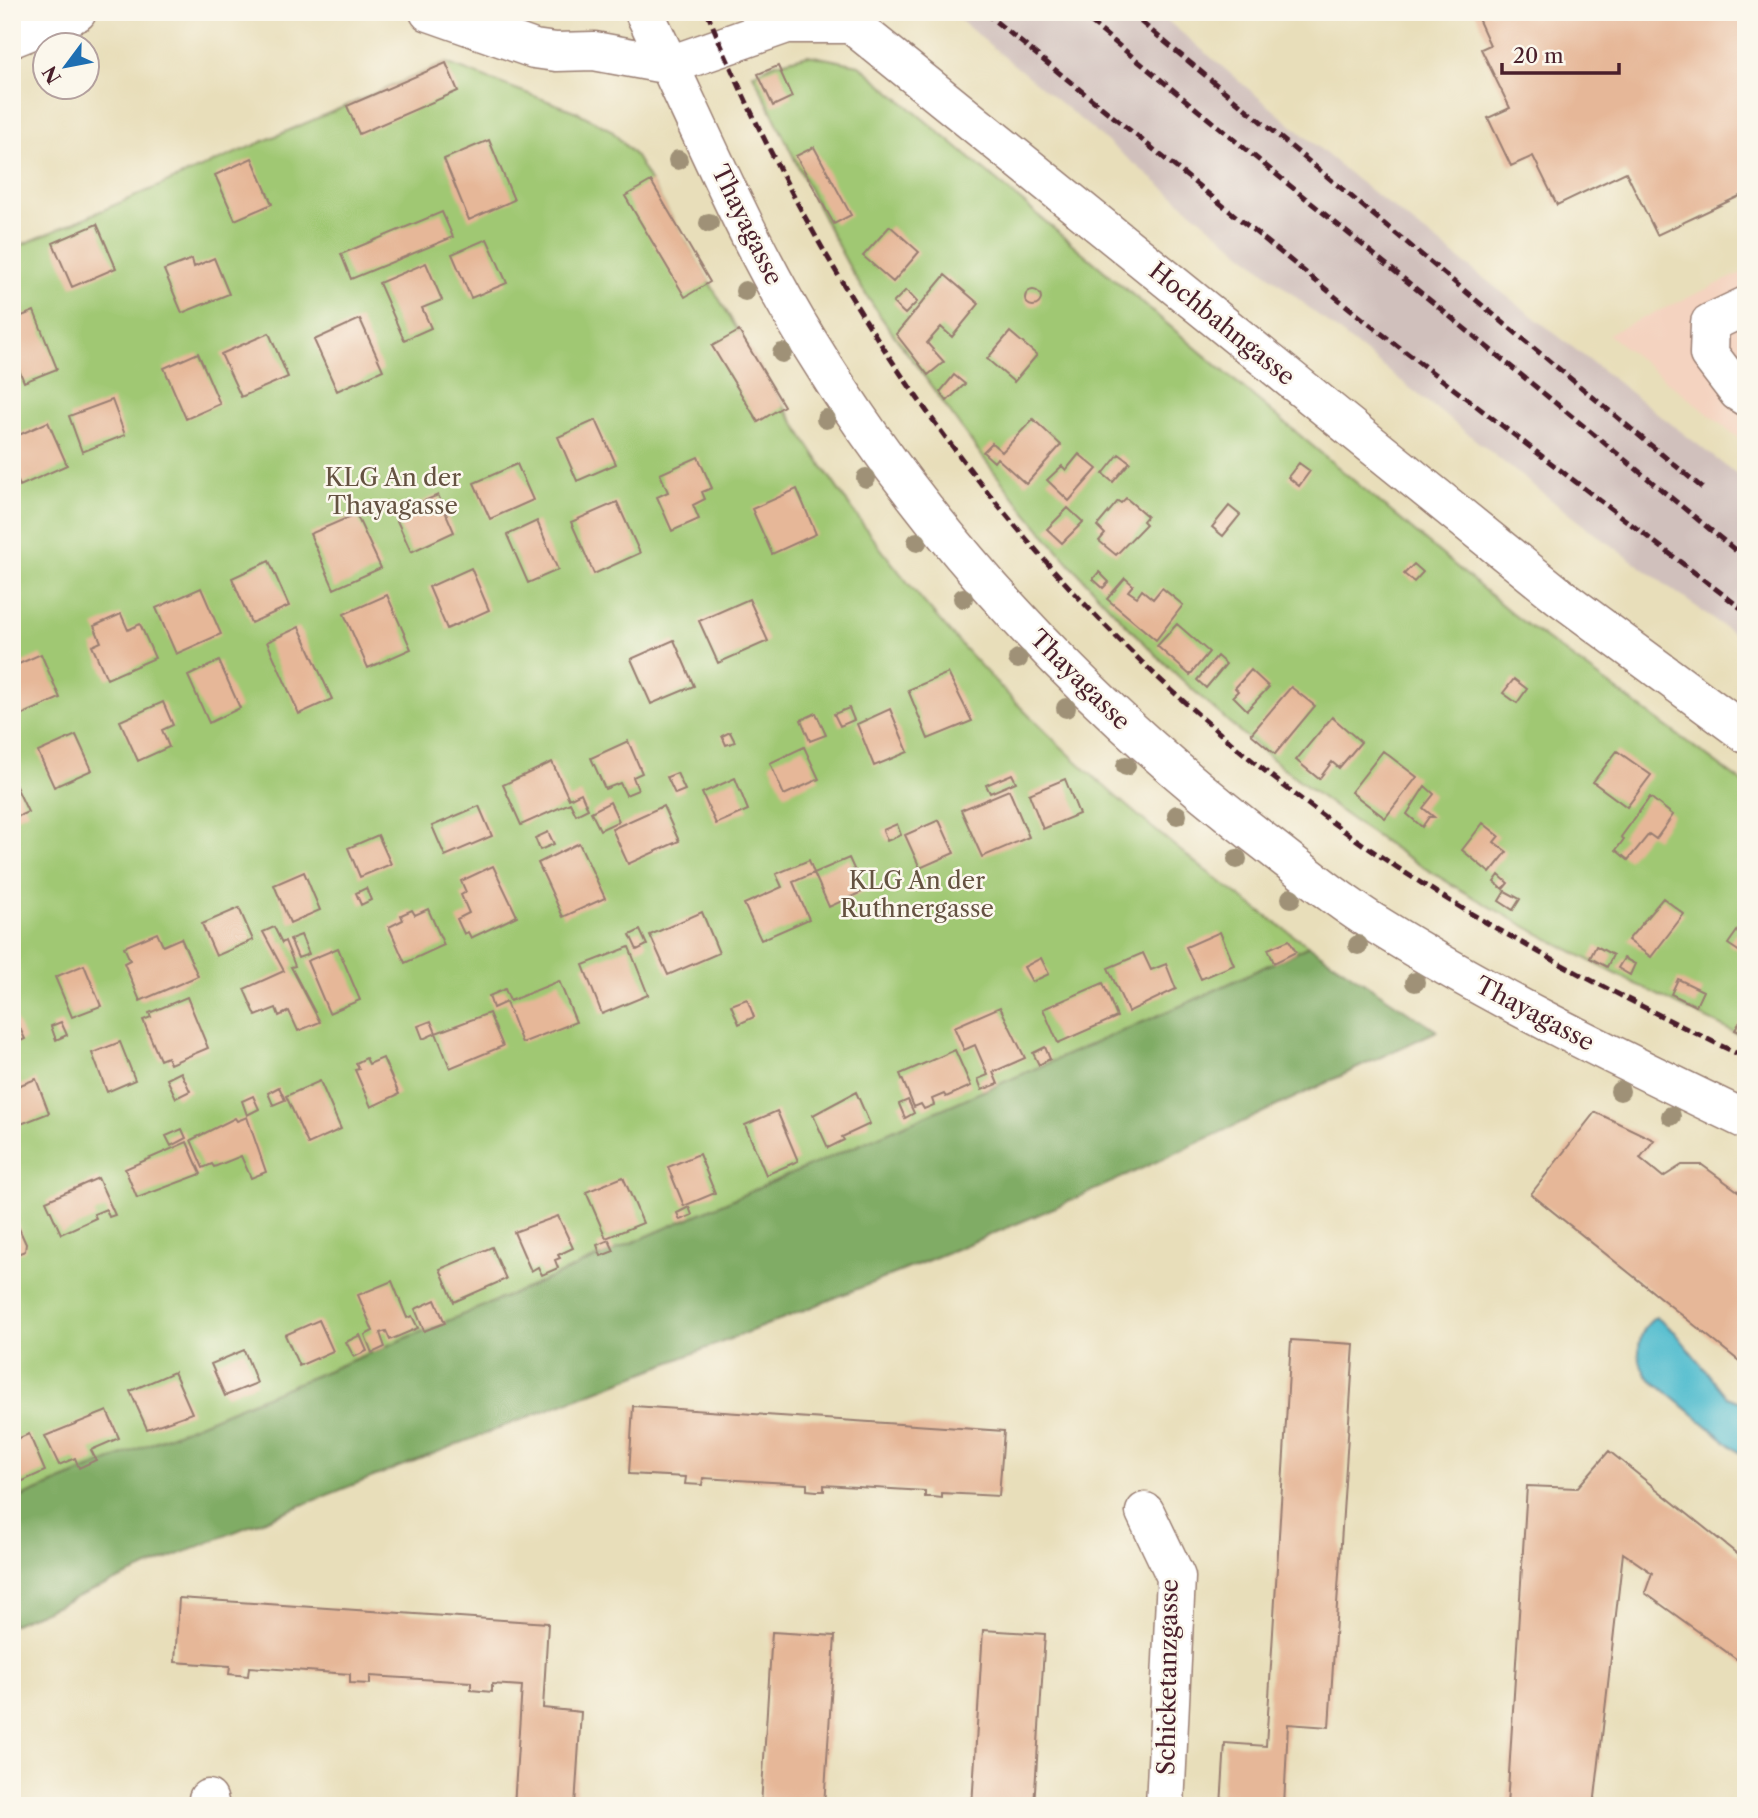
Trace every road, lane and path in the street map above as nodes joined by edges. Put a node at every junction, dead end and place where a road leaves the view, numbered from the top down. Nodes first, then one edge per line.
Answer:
1 (77, 12) edge
2 (429, 12) edge
3 (644, 12) edge
4 (12, 38) edge
5 (670, 65) junction
6 (1746, 306) edge
7 (1746, 397) edge
8 (1746, 734) edge
9 (1746, 1120) edge
10 (1145, 1512) dead end
11 (1165, 1806) edge

1 - 4 street
2 - 5 street
3 - 5 street, Thayagasse
5 - 8 street, Hochbahngasse
5 - 9 street, Thayagasse
6 - 7 street
10 - 11 street, Schicketanzgasse

